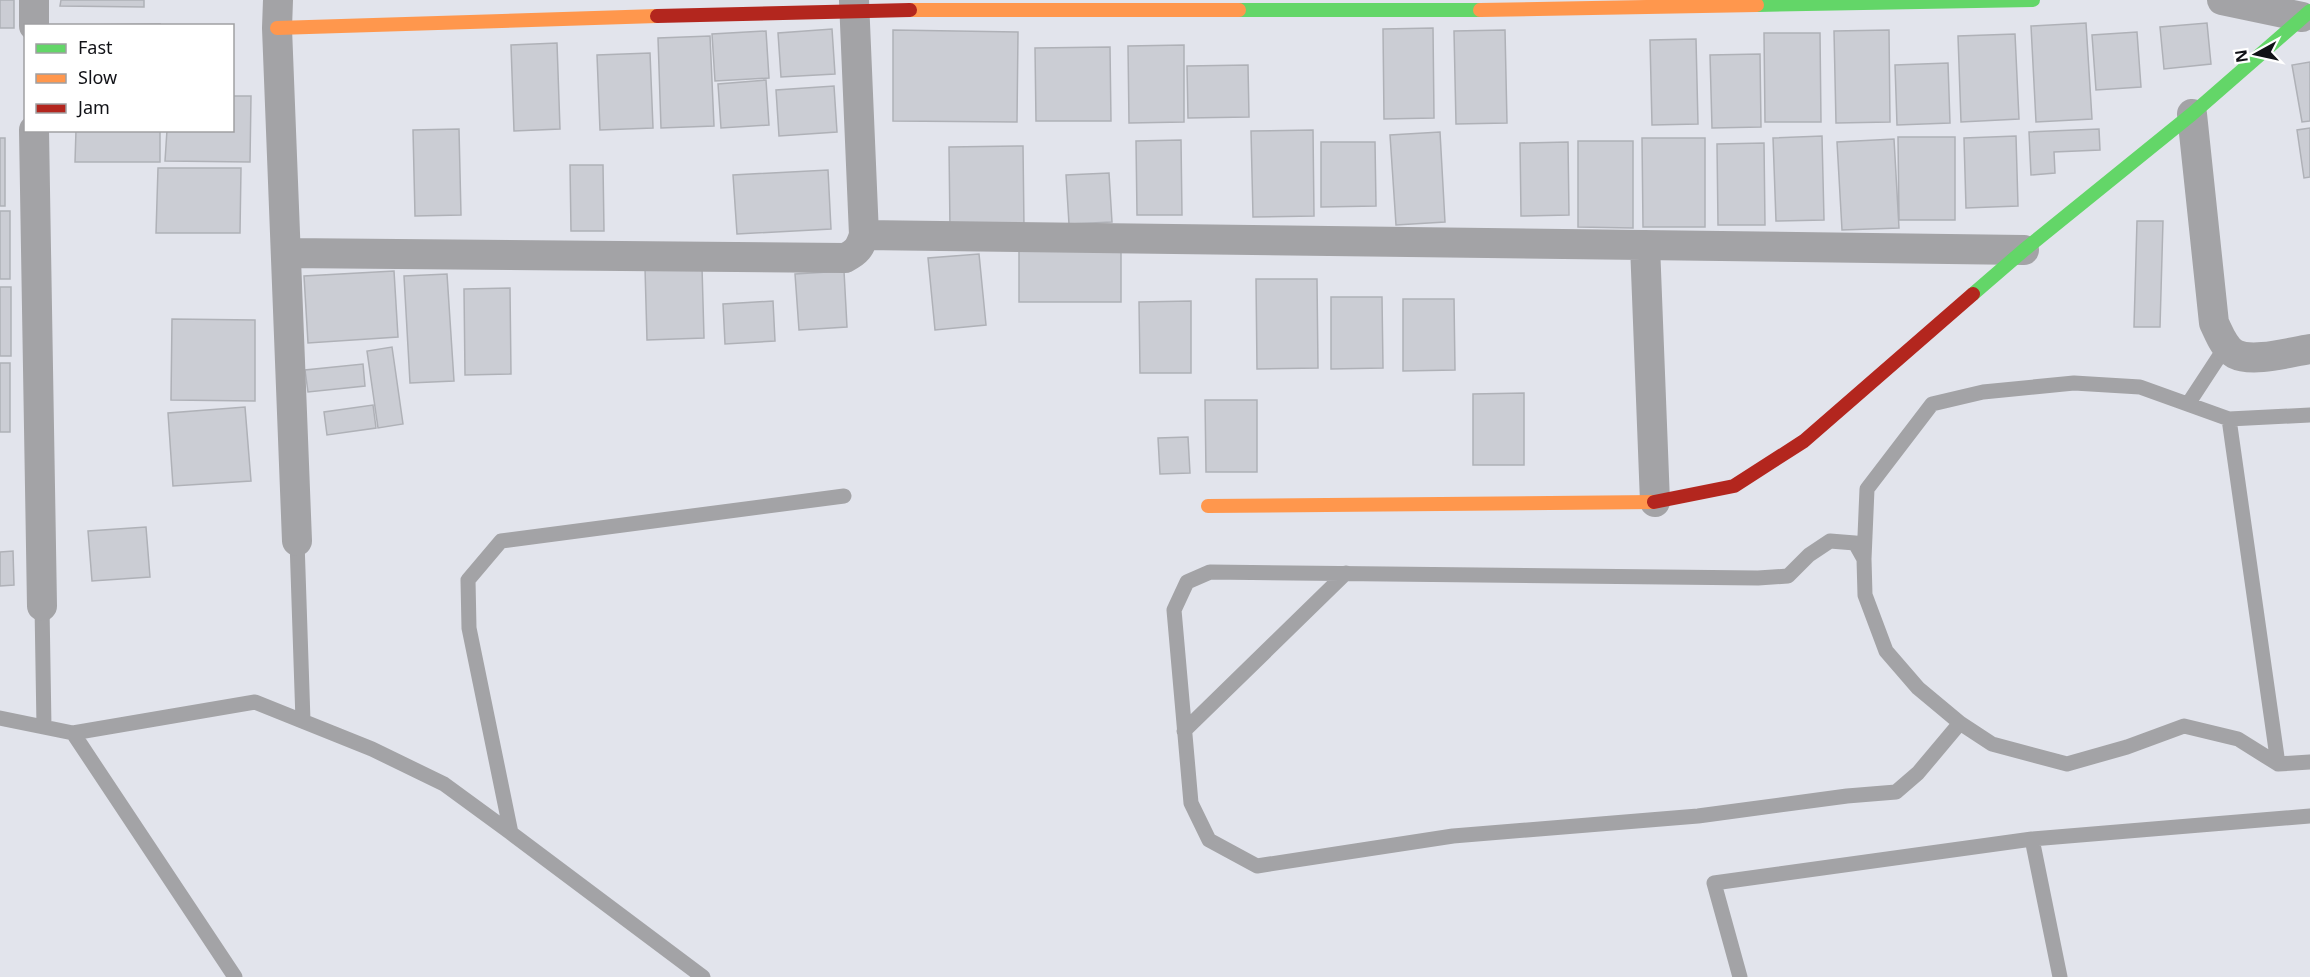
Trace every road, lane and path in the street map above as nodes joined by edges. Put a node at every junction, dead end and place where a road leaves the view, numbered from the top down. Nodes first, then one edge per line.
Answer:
1 (34, 0) edge
2 (2033, 0) edge
3 (2222, 0) edge
4 (854, 5) edge
5 (1481, 5) edge
6 (1229, 6) edge
7 (277, 14) edge
8 (2306, 14) edge
9 (34, 24) edge
10 (2193, 114) junction
11 (34, 132) edge
12 (864, 235) junction
13 (1646, 245) junction
14 (2024, 250) junction
15 (286, 253) junction
16 (2226, 346) junction
17 (2310, 349) edge
18 (2188, 404) junction
19 (2310, 415) edge
20 (2229, 419) junction
21 (844, 496) dead end
22 (1655, 502) junction
23 (1208, 506) dead end
24 (297, 541) joint
25 (1864, 559) junction
26 (1346, 573) junction
27 (42, 606) joint
28 (0, 718) edge
29 (303, 721) junction
30 (1960, 723) junction
31 (44, 727) junction
32 (1184, 731) junction
33 (73, 733) junction
34 (2310, 762) edge
35 (2278, 764) junction
36 (2310, 816) edge
37 (511, 832) junction
38 (2032, 839) junction
39 (236, 977) edge
40 (703, 977) edge
41 (1740, 977) edge
42 (2060, 977) edge

1 - 9 street
2 - 5 street
3 - 8 street
4 - 6 street
4 - 7 street
4 - 12 street
5 - 6 street
7 - 15 street
8 - 10 street
10 - 14 street
10 - 16 street
11 - 27 street
12 - 13 street
12 - 15 street
13 - 14 street
13 - 22 street
14 - 22 street
15 - 24 street
16 - 17 street
16 - 18 lane
18 - 20 lane
18 - 25 lane
19 - 20 lane
20 - 35 lane
21 - 37 lane
22 - 23 street
24 - 29 lane
25 - 26 lane
25 - 30 lane
26 - 32 lane
26 - 32 lane
27 - 31 lane
28 - 31 lane
29 - 33 lane
29 - 37 lane
30 - 32 lane
30 - 35 lane
31 - 33 lane
33 - 39 lane
34 - 35 lane
36 - 38 lane
37 - 40 lane
38 - 41 lane
38 - 42 lane

